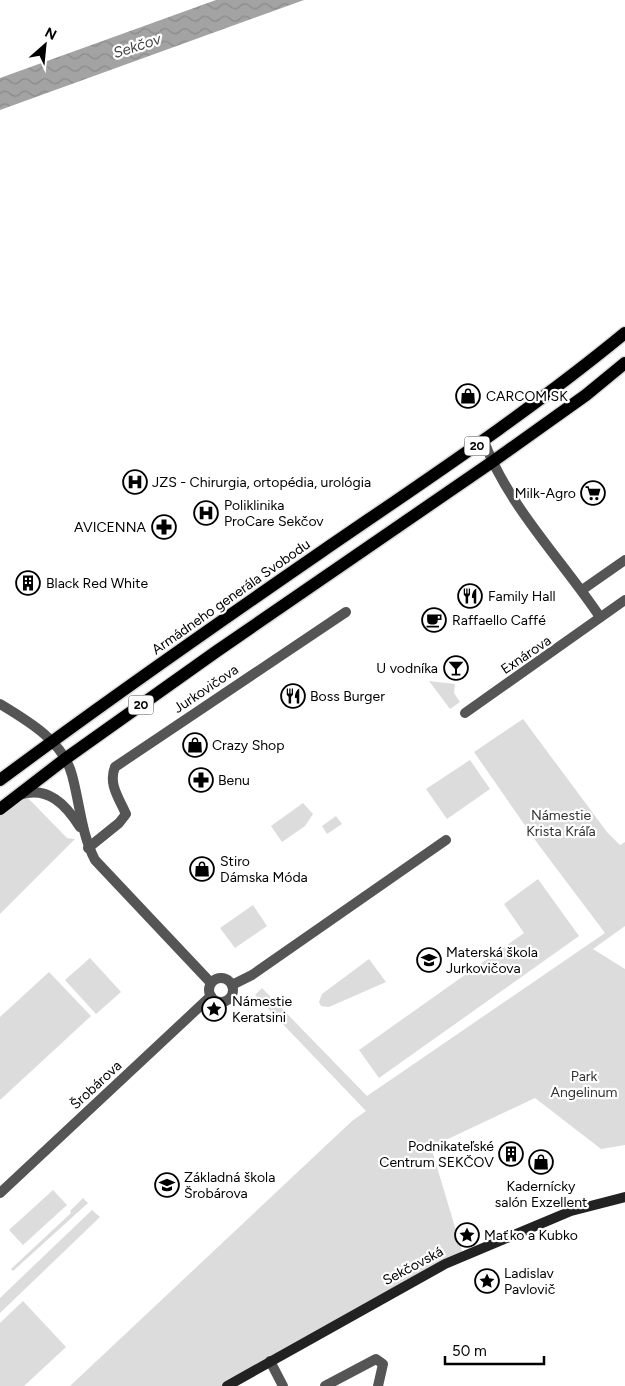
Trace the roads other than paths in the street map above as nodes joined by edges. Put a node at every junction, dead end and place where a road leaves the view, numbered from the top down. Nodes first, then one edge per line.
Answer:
1 (625, 333) edge
2 (625, 363) edge
3 (484, 441) junction
4 (492, 462) junction
5 (625, 560) edge
6 (582, 590) junction
7 (625, 600) edge
8 (346, 612) dead end
9 (600, 617) junction
10 (0, 704) edge
11 (465, 713) dead end
12 (52, 741) junction
13 (65, 759) junction
14 (0, 780) edge
15 (16, 796) junction
16 (0, 808) edge
17 (85, 835) junction
18 (446, 840) dead end
19 (88, 848) junction
20 (211, 983) junction
21 (232, 985) junction
22 (211, 996) junction
23 (0, 1193) edge
24 (625, 1198) edge
25 (270, 1361) junction
26 (227, 1386) edge
27 (283, 1386) edge
28 (324, 1386) edge
29 (378, 1386) edge

1 - 3 main road, Armádneho generála Svobodu / 20
2 - 4 main road, 20
3 - 4 street
3 - 12 main road, Armádneho generála Svobodu / 20
4 - 6 street
4 - 13 main road, 20
5 - 6 street
6 - 9 street
7 - 9 street, Exnárova
8 - 19 street, Jurkovičova
9 - 11 street, Exnárova
10 - 12 street
12 - 13 street
12 - 14 main road, Armádneho generála Svobodu / 20
13 - 15 main road, 20
13 - 17 street
15 - 16 main road, 20
15 - 17 street
17 - 19 street
18 - 21 street
19 - 20 street
20 - 21 street
20 - 22 street
21 - 22 street
22 - 23 street, Šrobárova
24 - 25 street, Sekčovská
25 - 26 street, Sekčovská
25 - 27 street
28 - 29 street

